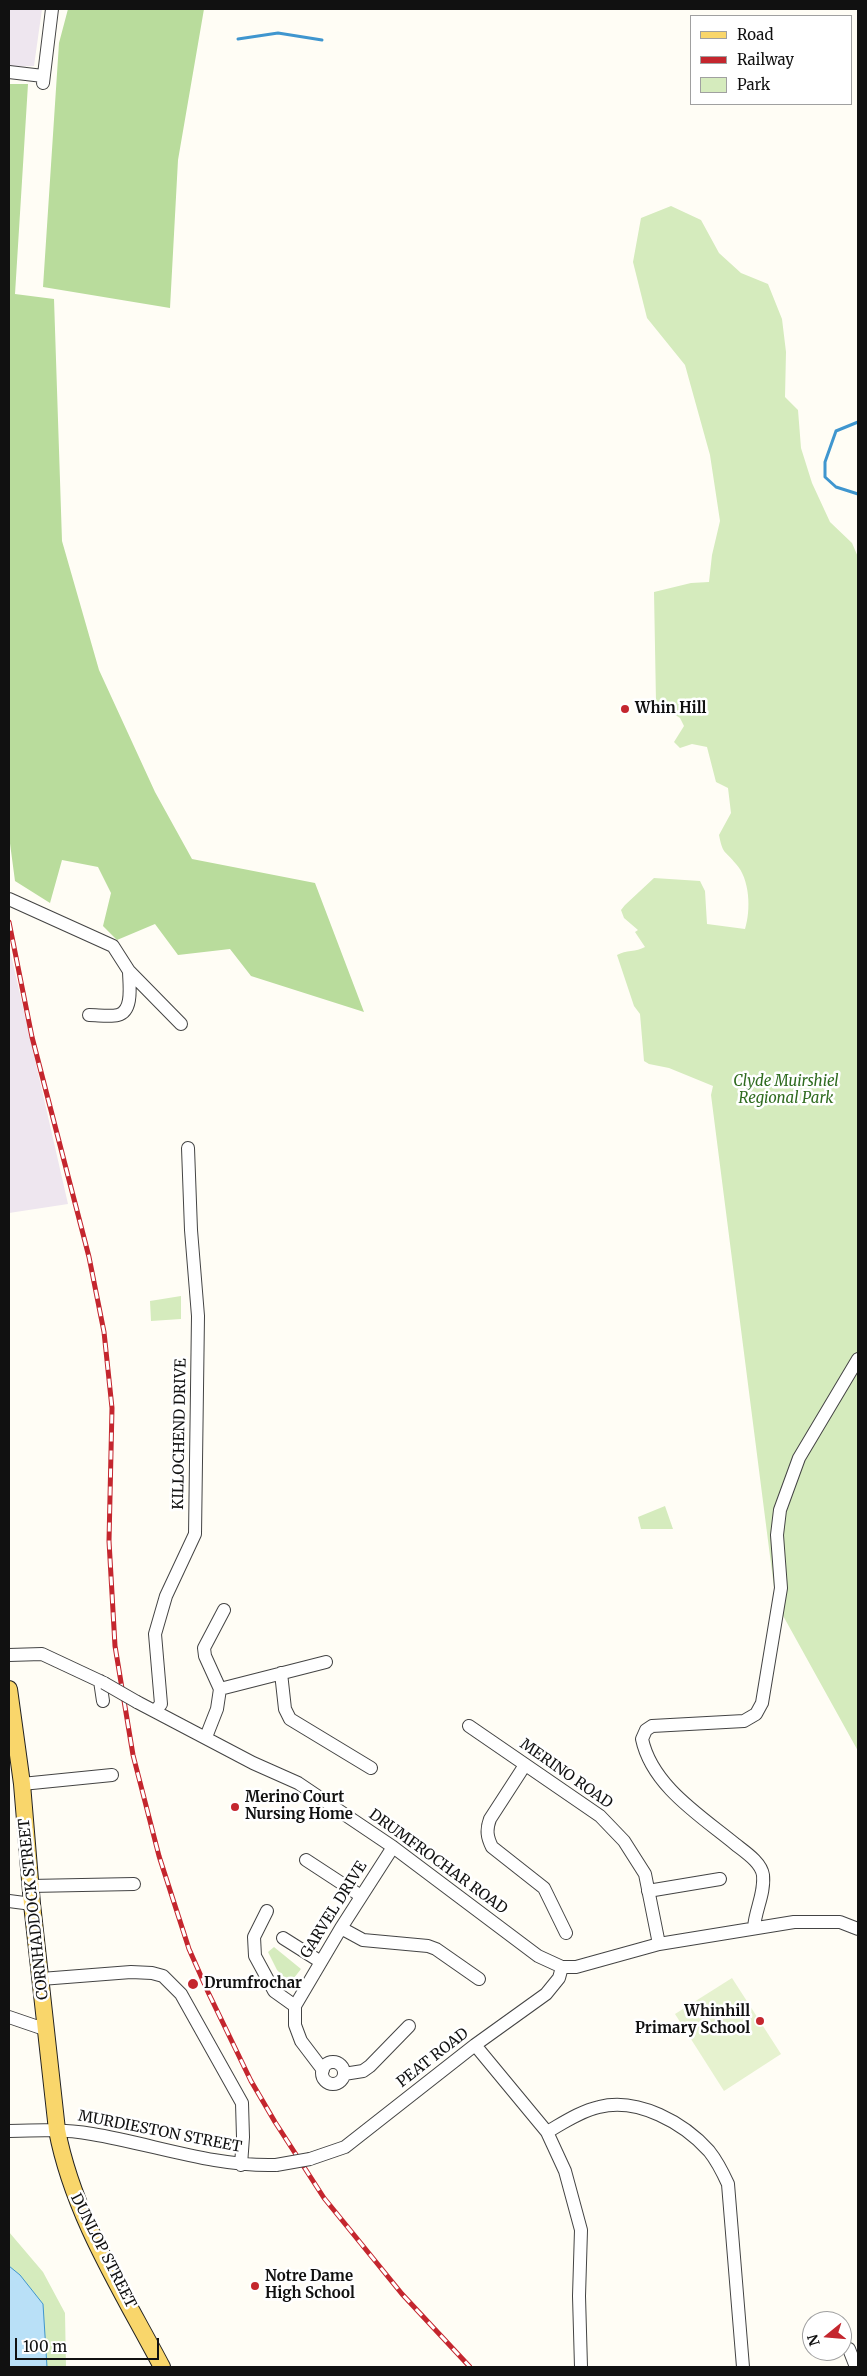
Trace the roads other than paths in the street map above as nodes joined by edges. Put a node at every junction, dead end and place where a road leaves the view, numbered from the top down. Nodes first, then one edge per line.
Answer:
1 (52, 9) edge
2 (9, 72) edge
3 (9, 899) edge
4 (129, 971) junction
5 (90, 1015) dead end
6 (181, 1024) dead end
7 (188, 1148) dead end
8 (858, 1359) edge
9 (224, 1610) dead end
10 (9, 1655) edge
11 (326, 1662) dead end
12 (281, 1673) junction
13 (102, 1682) junction
14 (9, 1689) edge
15 (220, 1689) junction
16 (102, 1701) dead end
17 (155, 1711) junction
18 (469, 1726) dead end
19 (206, 1737) junction
20 (525, 1765) junction
21 (372, 1768) dead end
22 (112, 1775) dead end
23 (22, 1784) junction
24 (393, 1847) junction
25 (306, 1860) dead end
26 (720, 1879) dead end
27 (134, 1884) dead end
28 (30, 1886) junction
29 (648, 1891) junction
30 (361, 1896) junction
31 (9, 1901) edge
32 (32, 1904) junction
33 (267, 1911) dead end
34 (341, 1928) junction
35 (754, 1928) junction
36 (858, 1929) edge
37 (566, 1933) dead end
38 (282, 1938) dead end
39 (659, 1944) junction
40 (321, 1962) junction
41 (562, 1967) junction
42 (41, 1979) junction
43 (479, 1979) dead end
44 (295, 2006) junction
45 (9, 2016) edge
46 (409, 2026) dead end
47 (47, 2030) junction
48 (475, 2045) junction
49 (56, 2130) junction
50 (9, 2131) edge
51 (547, 2132) junction
52 (241, 2165) junction
53 (276, 2165) joint
54 (162, 2367) edge
55 (581, 2367) edge
56 (743, 2367) edge

1 - 2 street
3 - 4 street
4 - 5 street
4 - 6 street
7 - 17 street, KILLOCHEND DRIVE
8 - 35 street
9 - 15 street
10 - 13 street, DRUMFROCHAR ROAD
11 - 12 street
12 - 15 street
12 - 21 street
13 - 16 street
13 - 17 street, DRUMFROCHAR ROAD, bridge
14 - 23 main road, CORNHADDOCK STREET
15 - 19 street
17 - 19 street, DRUMFROCHAR ROAD
18 - 20 street, MERINO ROAD
19 - 24 street, DRUMFROCHAR ROAD
20 - 29 street, MERINO ROAD
20 - 37 street
22 - 23 street
23 - 28 main road, CORNHADDOCK STREET
24 - 30 street, GARVEL DRIVE
24 - 41 street, DRUMFROCHAR ROAD
25 - 30 street
26 - 29 street
27 - 28 street
28 - 32 main road, CORNHADDOCK STREET
29 - 39 street, MERINO ROAD
30 - 34 street, GARVEL DRIVE
31 - 32 street
32 - 42 main road, CORNHADDOCK STREET
33 - 44 street
34 - 40 street, GARVEL DRIVE
34 - 43 street
35 - 36 street
35 - 39 street
38 - 40 street
39 - 41 street
40 - 44 street, GARVEL DRIVE
41 - 48 street, PEAT ROAD
42 - 47 main road, CORNHADDOCK STREET
42 - 52 street
44 - 46 street
45 - 47 street
47 - 49 main road, CORNHADDOCK STREET
48 - 51 street
48 - 53 street, PEAT ROAD, bridge
49 - 50 street, MURDIESTON STREET
49 - 52 street, MURDIESTON STREET
49 - 54 main road, DUNLOP STREET
51 - 55 street
51 - 56 street
52 - 53 street, MURDIESTON STREET

